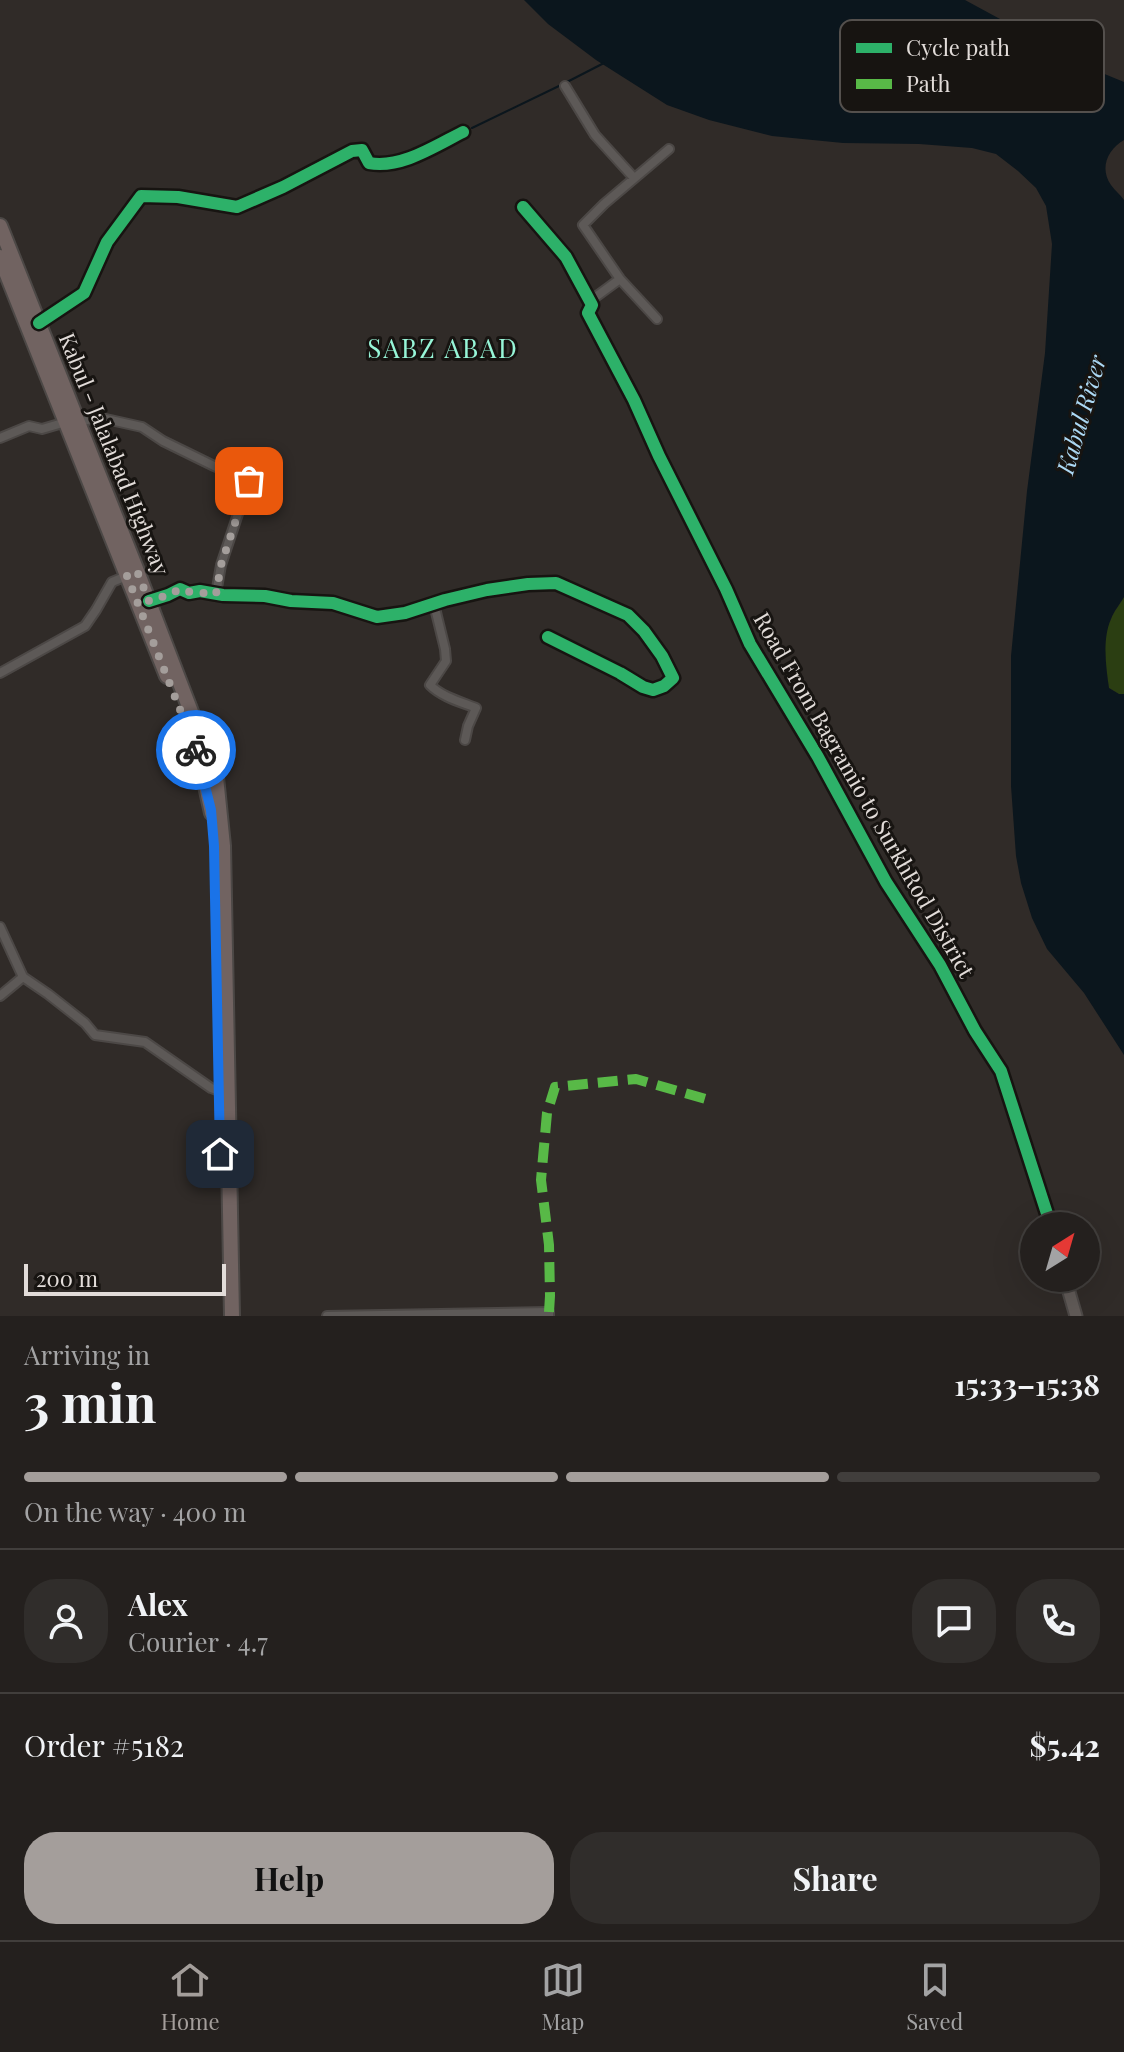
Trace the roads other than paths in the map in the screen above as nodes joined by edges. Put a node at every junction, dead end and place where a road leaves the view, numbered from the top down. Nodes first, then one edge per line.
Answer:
1 (565, 86) dead end
2 (463, 132) dead end
3 (669, 149) dead end
4 (634, 178) junction
5 (523, 207) dead end
6 (0, 226) edge
7 (0, 257) edge
8 (620, 279) junction
9 (591, 303) junction
10 (657, 319) dead end
11 (39, 323) junction
12 (72, 423) junction
13 (0, 438) edge
14 (132, 574) junction
15 (216, 594) junction
16 (149, 601) junction
17 (434, 604) junction
18 (548, 637) dead end
19 (0, 673) edge
20 (465, 740) dead end
21 (0, 927) edge
22 (23, 977) junction
23 (0, 996) edge
24 (219, 1091) junction
25 (1046, 1212) edge
26 (1069, 1292) edge
27 (549, 1314) edge
28 (224, 1316) edge
29 (232, 1316) edge
30 (327, 1316) edge
31 (1076, 1316) edge

1 - 4 street
2 - 11 street
3 - 4 street
4 - 8 street
5 - 9 street
6 - 11 highway, Kabul - Jalalabad Highway
7 - 12 highway, Kabul - Jalalabad Highway
8 - 9 street
8 - 10 street
9 - 25 street, Road From Bagramio to SurkhRod District
11 - 12 highway, Kabul - Jalalabad Highway
12 - 13 street
12 - 14 highway, Kabul - Jalalabad Highway
12 - 15 street
14 - 16 highway, Kabul - Jalalabad Highway
14 - 19 street
14 - 24 highway, Kabul - Jalalabad Highway
15 - 16 street
15 - 17 street
16 - 29 highway, Kabul - Jalalabad Highway
17 - 18 street
17 - 20 street
21 - 22 street
22 - 23 street
22 - 24 street
24 - 28 highway, Kabul - Jalalabad Highway
26 - 31 street
27 - 30 street

